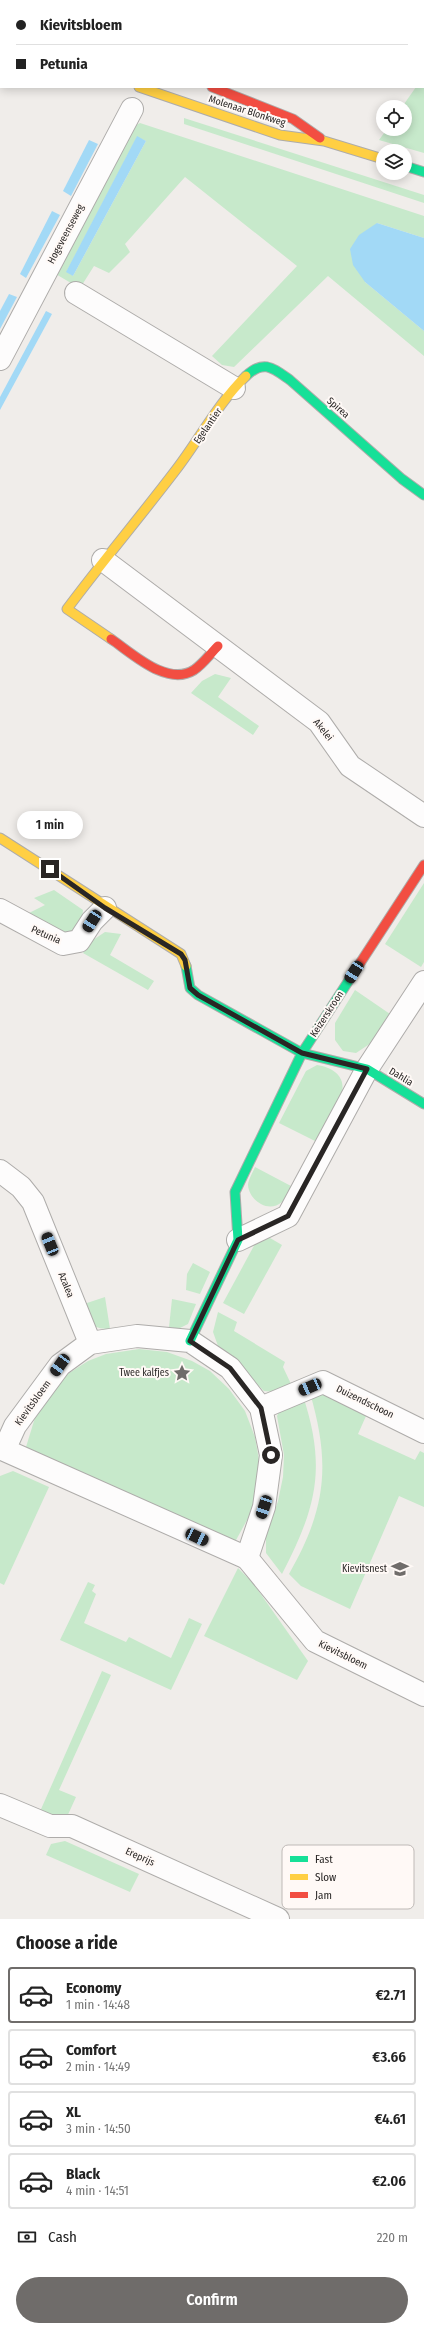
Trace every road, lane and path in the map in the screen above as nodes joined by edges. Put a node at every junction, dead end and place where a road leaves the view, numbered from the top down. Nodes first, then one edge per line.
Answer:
1 (142, 88) edge
2 (214, 88) edge
3 (132, 109) dead end
4 (324, 141) junction
5 (376, 157) edge
6 (412, 168) edge
7 (424, 172) edge
8 (76, 293) dead end
9 (0, 359) edge
10 (234, 388) junction
11 (424, 495) edge
12 (103, 560) junction
13 (218, 646) junction
14 (424, 816) edge
15 (0, 838) edge
16 (424, 865) edge
17 (105, 908) junction
18 (0, 910) edge
19 (424, 982) edge
20 (302, 1053) junction
21 (367, 1069) junction
22 (424, 1104) edge
23 (0, 1171) edge
24 (238, 1240) junction
25 (190, 1341) junction
26 (90, 1343) junction
27 (261, 1408) junction
28 (424, 1432) edge
29 (3, 1448) edge
30 (247, 1558) junction
31 (424, 1695) edge
32 (0, 1804) edge
33 (278, 1919) edge

1 - 4 street, Molenaar Blonkweg
2 - 4 street, Molenaar Blonkweg
3 - 9 street, Hogeveenseweg
4 - 5 street, Molenaar Blonkweg
6 - 7 street
8 - 10 street
10 - 11 street, Spirea
10 - 12 street, Egelantier
12 - 13 street, Akelei
12 - 13 street, Egelantier
13 - 14 street, Akelei
15 - 17 street
16 - 20 street, Keizerskroon
17 - 18 street, Petunia
17 - 20 street
19 - 21 street
20 - 21 street, Dahlia
20 - 24 street, Keizerskroon
21 - 22 street, Dahlia
21 - 24 street
23 - 26 street, Azalea
24 - 25 street
25 - 26 street, Kievitsbloem
25 - 27 street, Kievitsbloem
26 - 29 street, Kievitsbloem
27 - 28 street, Duizendschoon
27 - 30 street, Kievitsbloem
29 - 30 street, Kievitsbloem
30 - 31 street, Kievitsbloem
32 - 33 street, Ereprijs

